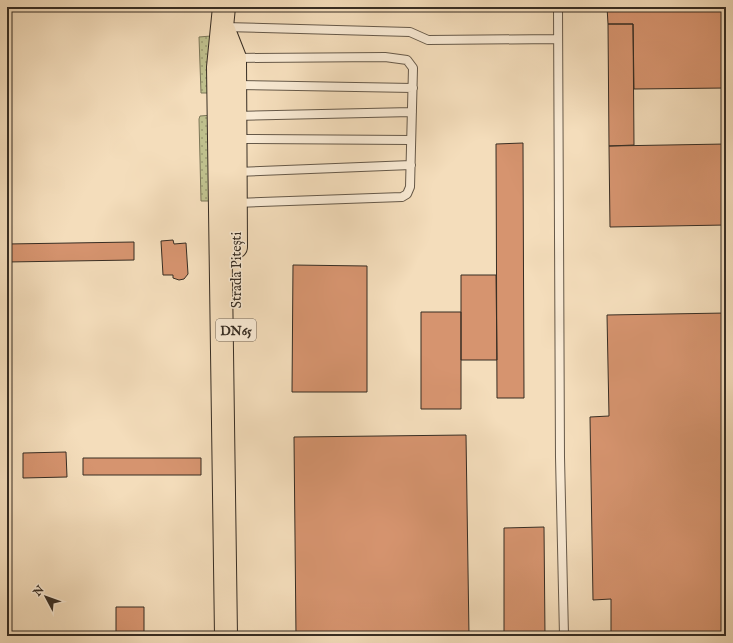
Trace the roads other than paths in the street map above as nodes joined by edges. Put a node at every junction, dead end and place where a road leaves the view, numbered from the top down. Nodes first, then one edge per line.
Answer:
1 (558, 7) edge
2 (223, 17) edge
3 (558, 40) junction
4 (235, 58) junction
5 (234, 86) junction
6 (412, 88) junction
7 (412, 112) junction
8 (235, 116) junction
9 (235, 139) junction
10 (411, 140) junction
11 (411, 165) junction
12 (235, 172) junction
13 (235, 203) junction
14 (226, 636) edge
15 (238, 636) edge
16 (564, 636) edge

1 - 3 lane
2 - 3 lane
2 - 4 main road, Strada Pitești / DN65
2 - 14 main road, Strada Pitești / DN65
3 - 16 lane
4 - 5 main road, Strada Pitești / DN65
4 - 6 lane
5 - 6 lane
5 - 8 main road, Strada Pitești / DN65
6 - 7 lane
7 - 8 lane
7 - 10 lane
8 - 9 main road, Strada Pitești / DN65
9 - 10 lane
9 - 12 main road, Strada Pitești / DN65
10 - 11 lane
11 - 12 lane
11 - 13 lane
12 - 13 main road, Strada Pitești / DN65
13 - 15 main road, Strada Pitești / DN65

